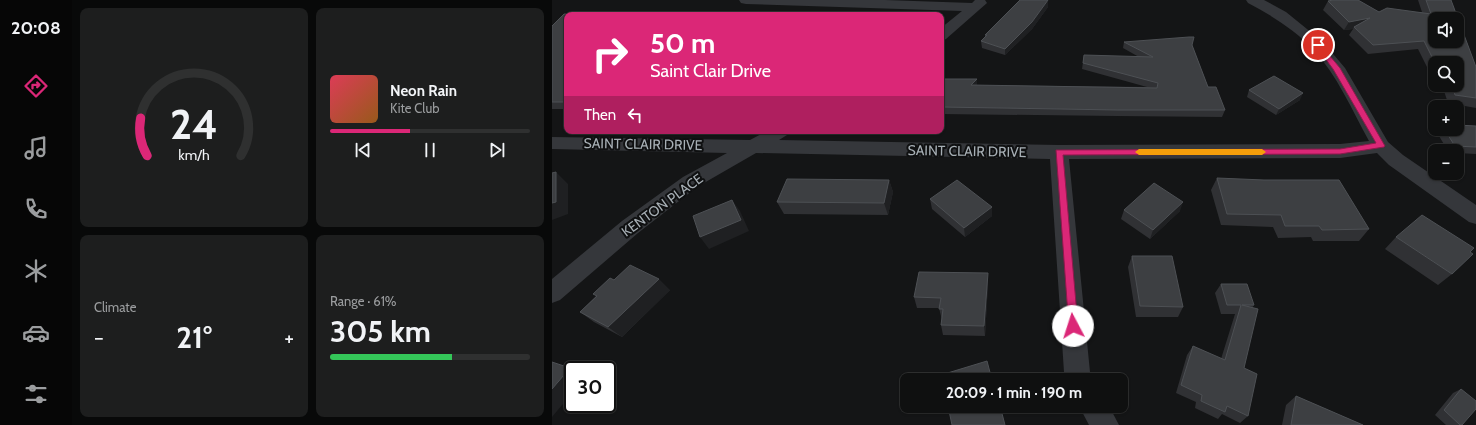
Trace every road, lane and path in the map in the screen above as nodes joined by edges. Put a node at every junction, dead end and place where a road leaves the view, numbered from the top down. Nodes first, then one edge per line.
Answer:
1 (746, 0) edge
2 (1253, 0) edge
3 (980, 4) edge
4 (944, 34) edge
5 (775, 134) edge
6 (552, 143) edge
7 (751, 146) junction
8 (1381, 146) junction
9 (1059, 152) junction
10 (1476, 216) edge
11 (552, 293) edge
12 (1077, 373) edge
13 (1097, 413) edge
14 (1105, 425) edge

1 - 3 street
2 - 8 street
3 - 4 street
5 - 7 street, KENTON PLACE
6 - 7 street, SAINT CLAIR DRIVE
7 - 9 street, SAINT CLAIR DRIVE
7 - 11 street, KENTON PLACE
8 - 9 street, SAINT CLAIR DRIVE
8 - 10 street
9 - 12 street
13 - 14 street

